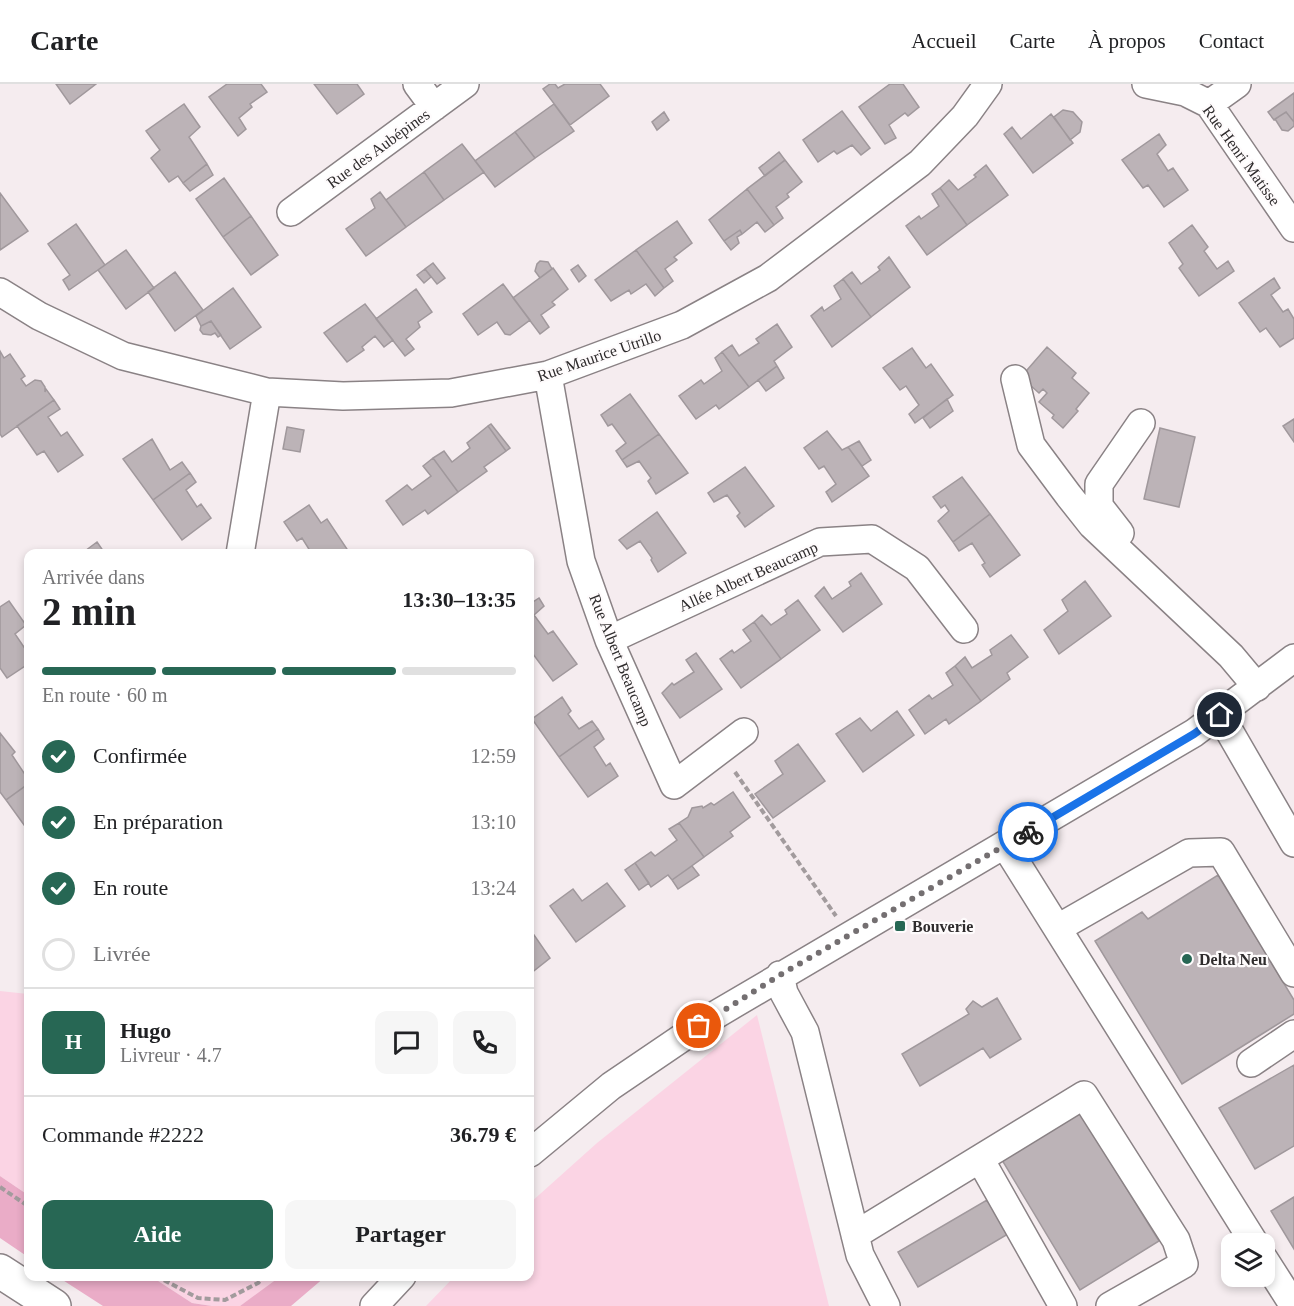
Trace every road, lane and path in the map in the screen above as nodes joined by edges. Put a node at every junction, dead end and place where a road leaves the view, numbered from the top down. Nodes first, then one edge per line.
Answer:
1 (417, 84) edge
2 (465, 84) edge
3 (987, 84) edge
4 (1146, 84) edge
5 (1237, 84) edge
6 (1209, 104) junction
7 (435, 107) junction
8 (291, 212) dead end
9 (1294, 228) edge
10 (0, 292) edge
11 (548, 375) junction
12 (1015, 379) dead end
13 (267, 392) junction
14 (1141, 423) dead end
15 (241, 549) edge
16 (964, 629) dead end
17 (609, 640) junction
18 (1294, 658) edge
19 (1264, 681) junction
20 (1220, 715) junction
21 (744, 732) dead end
22 (720, 750) junction
23 (1285, 805) edge
24 (1294, 843) edge
25 (1005, 845) junction
26 (836, 916) dead end
27 (1058, 928) junction
28 (1294, 973) edge
29 (780, 975) junction
30 (1294, 1034) edge
31 (1251, 1063) dead end
32 (534, 1150) edge
33 (980, 1159) junction
34 (0, 1187) edge
35 (24, 1203) edge
36 (1248, 1233) edge
37 (855, 1235) junction
38 (0, 1271) edge
39 (1275, 1276) edge
40 (166, 1281) edge
41 (260, 1281) edge
42 (397, 1281) edge
43 (54, 1306) edge
44 (374, 1306) edge
45 (886, 1306) edge
46 (1063, 1306) edge
47 (1110, 1306) edge
48 (1294, 1306) edge

1 - 7 street
2 - 7 street, Rue des Aubépines
3 - 11 street, Rue Maurice Utrillo
4 - 6 street, Rue Henri Matisse
5 - 6 street
6 - 9 street, Rue Henri Matisse
7 - 8 street, Rue des Aubépines
10 - 13 street, Rue Maurice Utrillo
11 - 13 street, Rue Maurice Utrillo
11 - 17 street, Rue Albert Beaucamp
12 - 19 street
13 - 15 street
14 - 19 street
16 - 17 street, Allée Albert Beaucamp
17 - 22 street, Rue Albert Beaucamp
18 - 19 street
19 - 20 street
20 - 23 street
20 - 25 street
21 - 22 street, Rue Albert Beaucamp
22 - 26 path
23 - 24 street
25 - 27 street
25 - 29 street
27 - 28 street
27 - 36 street
29 - 32 street
29 - 37 street
30 - 31 street
33 - 37 street
33 - 46 street
33 - 47 street
34 - 35 path
37 - 45 street
38 - 43 highway
39 - 48 street
40 - 41 path
42 - 44 street

